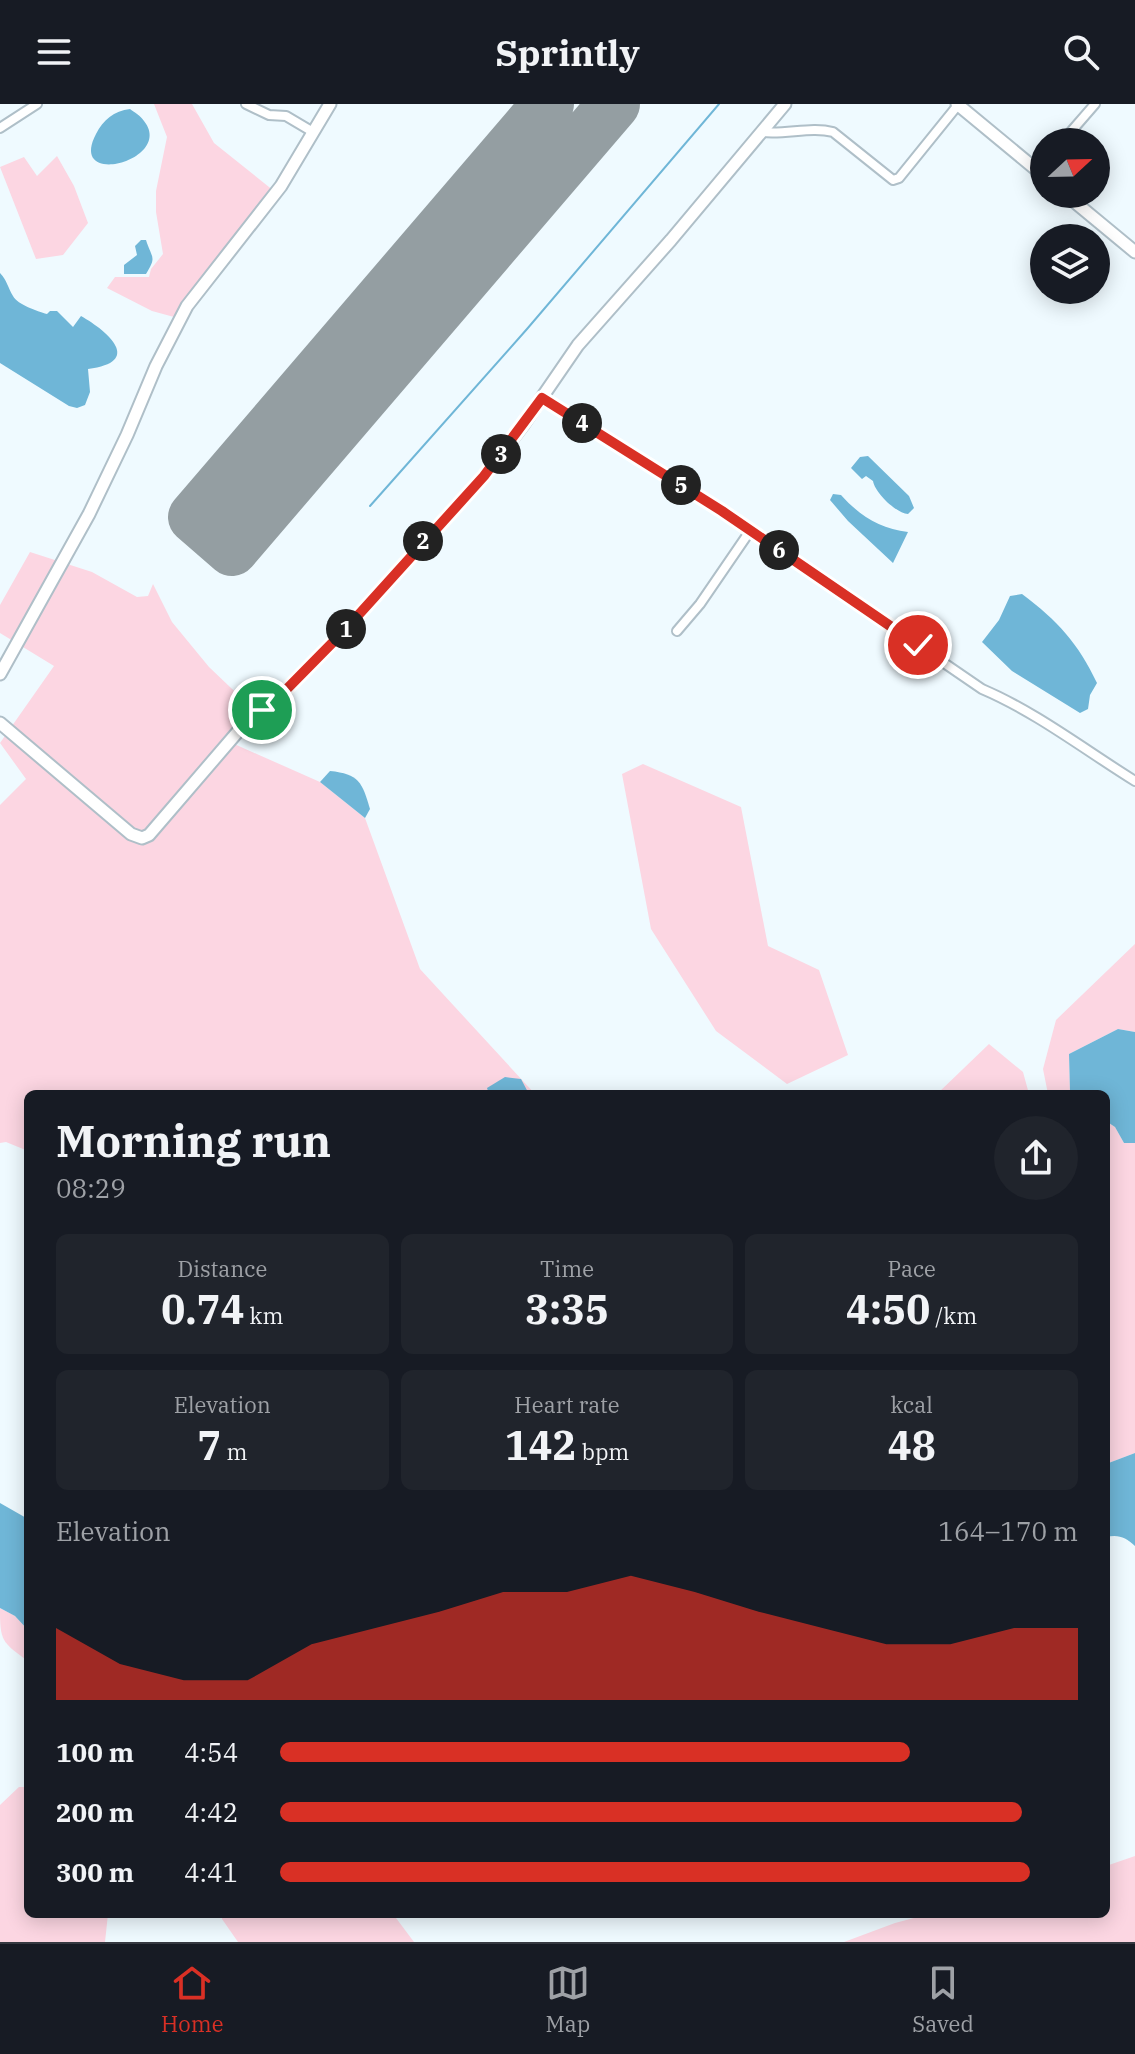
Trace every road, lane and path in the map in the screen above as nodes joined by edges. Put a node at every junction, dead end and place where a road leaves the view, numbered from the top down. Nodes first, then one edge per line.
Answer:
1 (37, 104) edge
2 (246, 104) edge
3 (330, 104) edge
4 (785, 104) edge
5 (958, 104) edge
6 (1095, 104) edge
7 (0, 128) edge
8 (1074, 128) edge
9 (313, 132) junction
10 (762, 132) junction
11 (1030, 161) edge
12 (1082, 208) edge
13 (1135, 252) edge
14 (542, 398) junction
15 (750, 531) junction
16 (677, 631) dead end
17 (0, 674) edge
18 (0, 723) edge
19 (1135, 781) edge

1 - 7 street
2 - 9 street
3 - 9 main road
4 - 10 main road
5 - 10 street
5 - 11 main road
6 - 8 street
9 - 17 main road
10 - 14 main road
12 - 13 main road
14 - 15 street
14 - 18 main road
15 - 16 street
15 - 19 street

